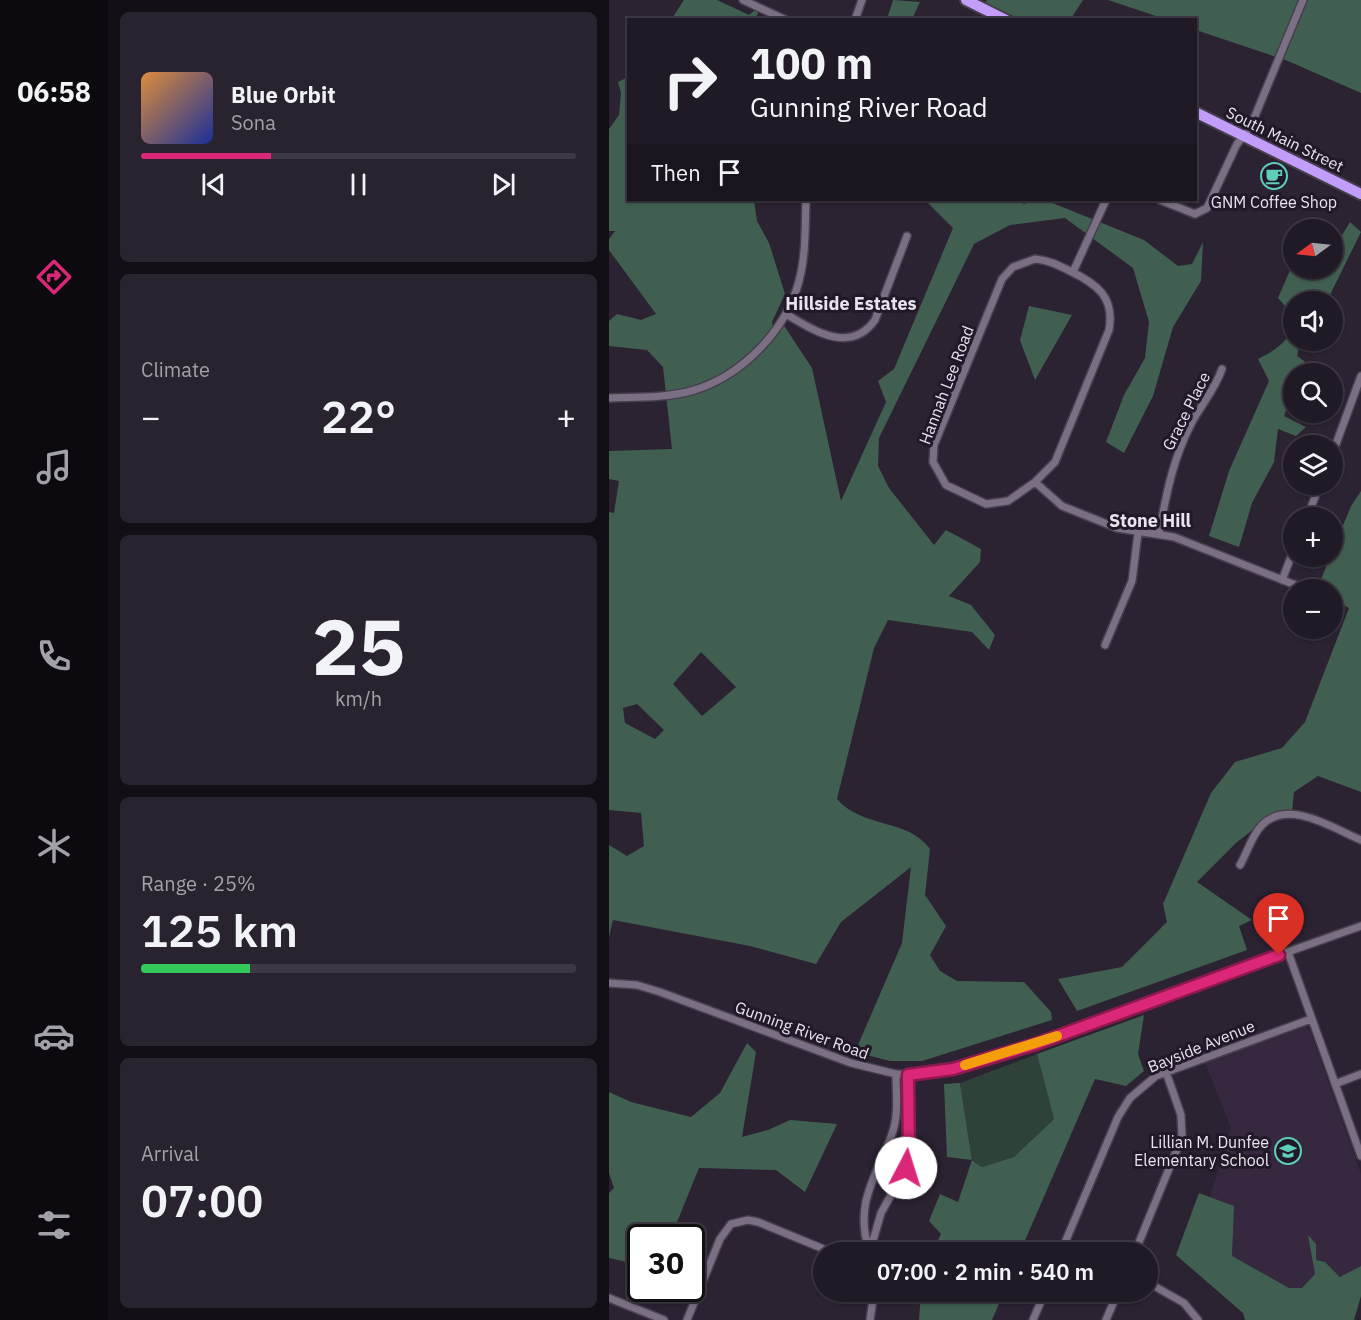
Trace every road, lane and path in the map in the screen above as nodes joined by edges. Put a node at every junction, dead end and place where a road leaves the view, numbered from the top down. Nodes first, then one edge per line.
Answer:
1 (743, 0) edge
2 (862, 0) edge
3 (966, 0) edge
4 (1303, 0) edge
5 (782, 18) edge
6 (856, 18) edge
7 (1002, 18) edge
8 (1197, 113) edge
9 (1244, 137) junction
10 (1361, 194) edge
11 (806, 201) edge
12 (1106, 201) edge
13 (1163, 201) edge
14 (907, 236) dead end
15 (1073, 272) junction
16 (786, 314) junction
17 (1222, 369) dead end
18 (1361, 376) edge
19 (609, 398) edge
20 (1339, 435) edge
21 (1035, 482) junction
22 (1138, 533) junction
23 (1159, 534) junction
24 (1287, 567) edge
25 (1282, 580) joint
26 (1105, 645) dead end
27 (1361, 840) edge
28 (1240, 866) dead end
29 (1361, 926) edge
30 (1288, 952) junction
31 (609, 984) edge
32 (1311, 1019) junction
33 (1166, 1072) junction
34 (896, 1074) junction
35 (1361, 1074) edge
36 (908, 1075) junction
37 (1335, 1083) junction
38 (1361, 1156) edge
39 (866, 1242) edge
40 (871, 1242) edge
41 (1066, 1242) edge
42 (1139, 1242) edge
43 (813, 1245) edge
44 (1158, 1288) edge
45 (609, 1298) edge
46 (873, 1302) edge
47 (1041, 1302) edge
48 (1114, 1302) edge
49 (664, 1320) edge
50 (687, 1320) edge
51 (870, 1320) edge
52 (1033, 1320) edge
53 (1106, 1320) edge
54 (1198, 1320) edge

1 - 5 street
2 - 6 street
3 - 7 highway
4 - 9 street
8 - 9 highway, South Main Street
9 - 10 highway, South Main Street
9 - 13 street
11 - 16 street
12 - 15 street
14 - 16 street
15 - 21 street, Hannah Lee Road
15 - 21 street, Hannah Lee Road
16 - 19 street
17 - 23 street, Grace Place
18 - 20 street
21 - 22 street
22 - 23 street
22 - 26 street
23 - 25 street
24 - 25 street
27 - 28 street
29 - 30 street, Gunning River Road
30 - 32 street
30 - 36 street, Gunning River Road
31 - 34 street, Gunning River Road
32 - 33 street, Bayside Avenue
32 - 37 street
33 - 41 street, Bayside Avenue
33 - 42 street
34 - 36 street, Gunning River Road
34 - 39 street
35 - 37 street
36 - 40 street
37 - 38 street
43 - 50 street
44 - 54 street
45 - 49 street
46 - 51 street
47 - 52 street
48 - 53 street

